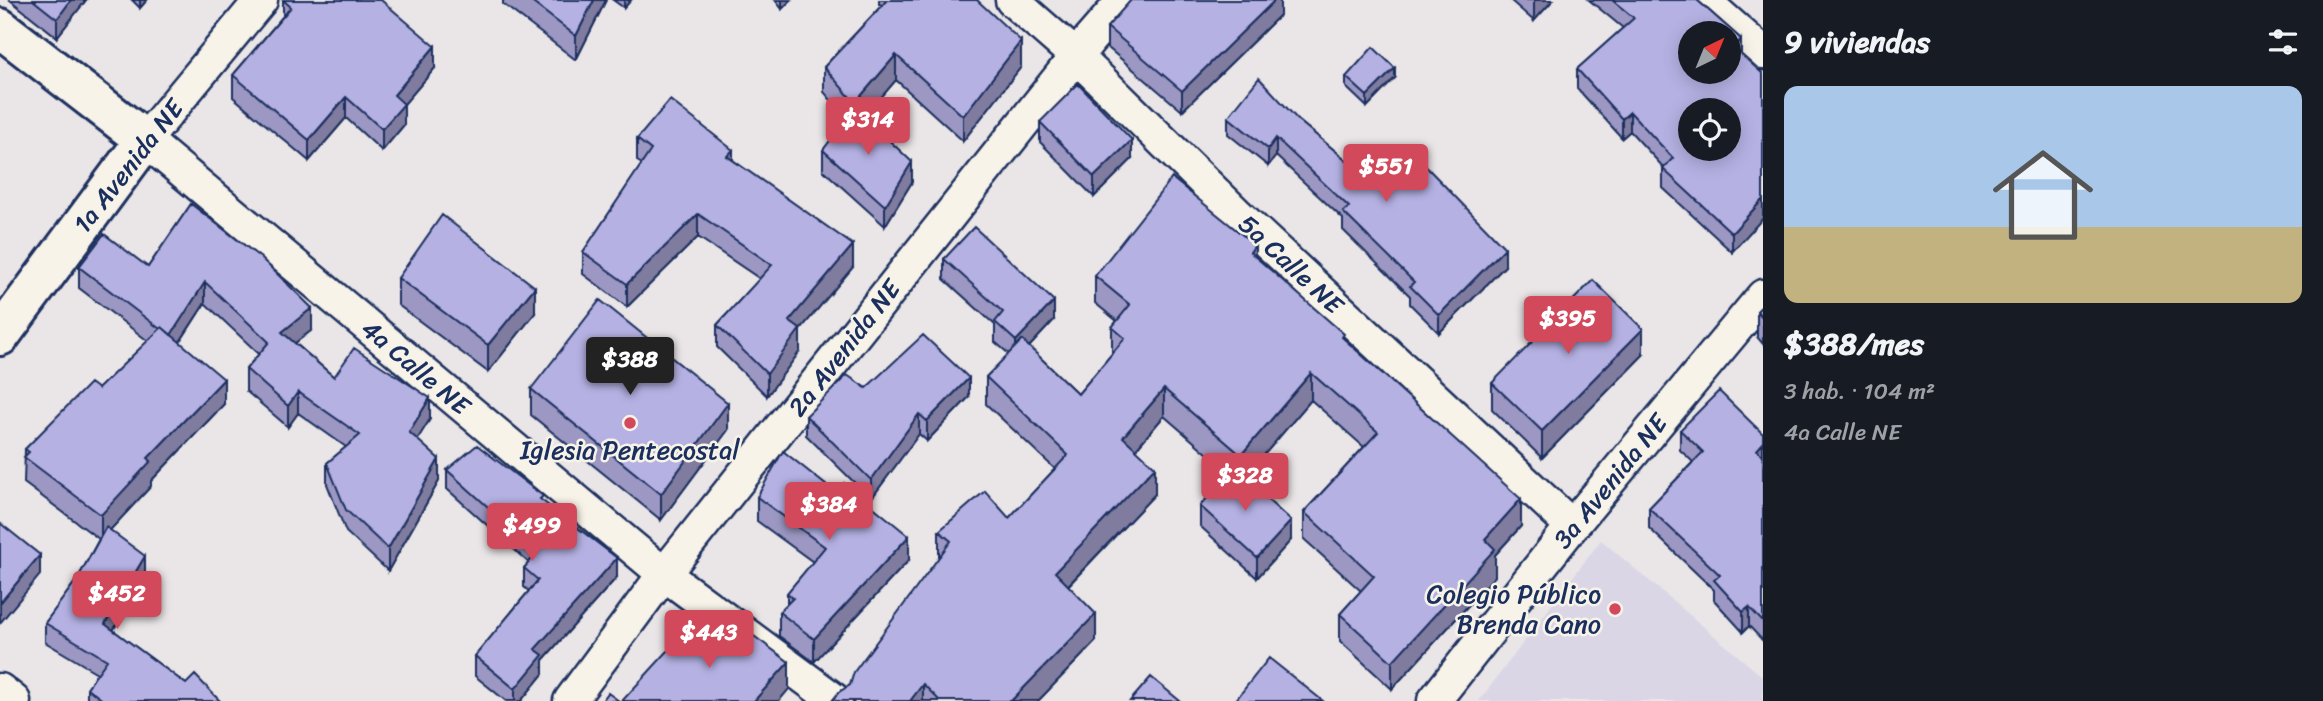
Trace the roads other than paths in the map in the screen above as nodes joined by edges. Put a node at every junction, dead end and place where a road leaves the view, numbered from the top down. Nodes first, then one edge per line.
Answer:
1 (261, 0) edge
2 (1012, 0) edge
3 (1124, 0) edge
4 (1703, 0) edge
5 (0, 28) edge
6 (1763, 52) edge
7 (1076, 56) junction
8 (145, 140) junction
9 (1763, 296) edge
10 (0, 336) edge
11 (1572, 526) junction
12 (664, 574) junction
13 (0, 690) edge
14 (14, 701) edge
15 (570, 701) edge
16 (836, 701) edge
17 (1434, 701) edge

1 - 8 street, 1a Avenida NE
2 - 7 street, 5a Calle NE
3 - 7 street, 2a Avenida NE
4 - 6 street
5 - 8 street, 4a Calle NE
7 - 11 street, 5a Calle NE
7 - 12 street, 2a Avenida NE
8 - 10 street, 1a Avenida NE
8 - 12 street, 4a Calle NE
9 - 11 street, 3a Avenida NE
11 - 17 street, 3a Avenida NE
12 - 15 street, 2a Avenida NE
12 - 16 street, 4a Calle NE
13 - 14 street

